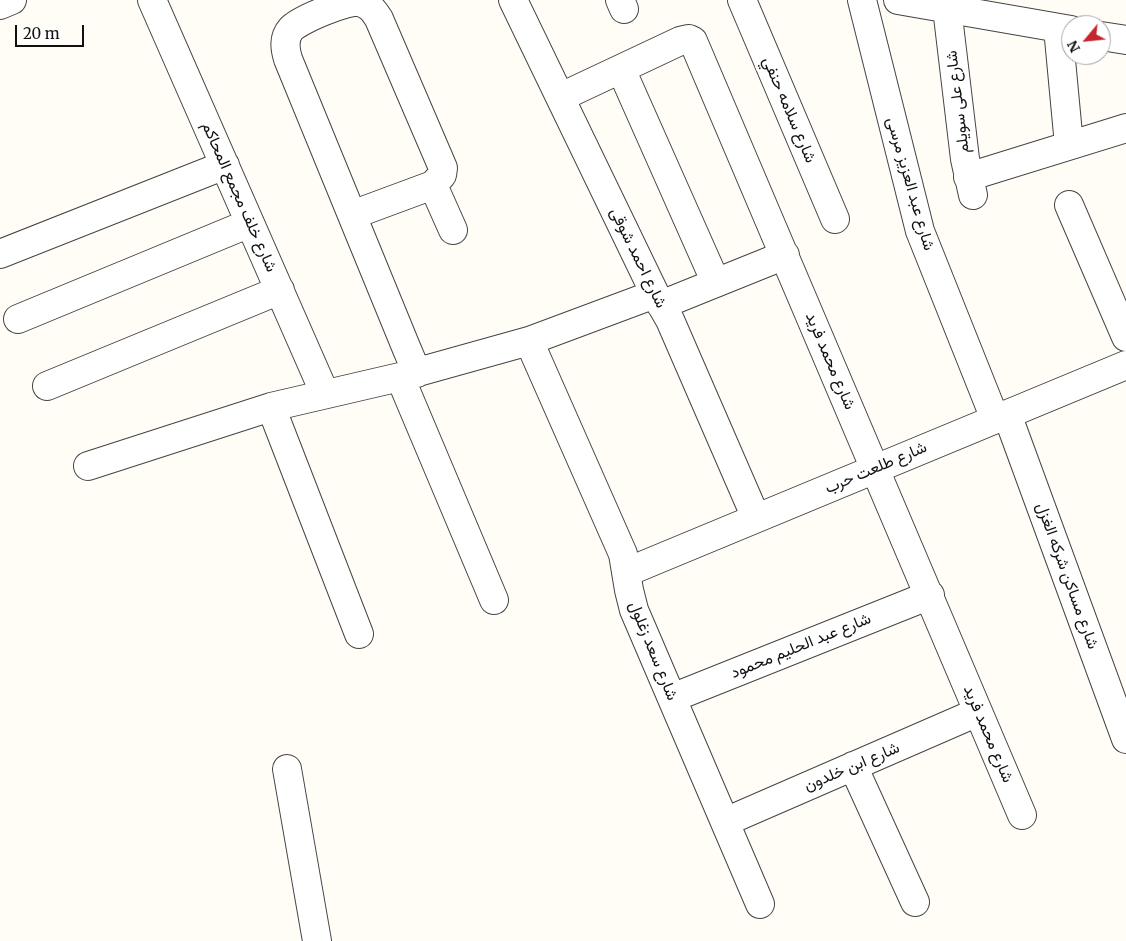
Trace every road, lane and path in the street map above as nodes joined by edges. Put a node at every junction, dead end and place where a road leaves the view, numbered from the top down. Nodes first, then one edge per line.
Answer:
1 (12, 0) edge
2 (152, 0) edge
3 (513, 0) edge
4 (742, 0) edge
5 (862, 0) edge
6 (898, 0) edge
7 (0, 5) edge
8 (947, 8) junction
9 (995, 8) edge
10 (1061, 28) edge
11 (1111, 38) edge
12 (1126, 40) edge
13 (1066, 65) edge
14 (620, 69) junction
15 (561, 97) junction
16 (1126, 128) edge
17 (1069, 145) junction
18 (225, 165) junction
19 (433, 185) junction
20 (1069, 205) dead end
21 (352, 215) junction
22 (835, 219) dead end
23 (250, 223) junction
24 (453, 230) dead end
25 (0, 254) edge
26 (785, 255) junction
27 (716, 282) junction
28 (280, 290) junction
29 (658, 299) junction
30 (18, 319) dead end
31 (1126, 338) edge
32 (529, 341) junction
33 (1126, 365) edge
34 (408, 375) junction
35 (47, 386) dead end
36 (325, 394) junction
37 (272, 407) junction
38 (1001, 417) junction
39 (88, 466) dead end
40 (876, 469) junction
41 (756, 518) junction
42 (627, 572) junction
43 (930, 595) junction
44 (494, 600) dead end
45 (359, 634) dead end
46 (672, 698) junction
47 (978, 712) junction
48 (1126, 739) edge
49 (853, 766) junction
50 (287, 769) dead end
51 (1022, 815) dead end
52 (724, 822) junction
53 (915, 902) dead end
54 (760, 904) dead end
55 (317, 941) edge

1 - 7 street
2 - 18 street, شارع خلف مجمع المحاكم
3 - 15 street, شارع احمد شوقى
4 - 22 street, شارع سلامه حنفي
5 - 38 street, شارع عبد العزيز مرسى
6 - 8 street
8 - 9 street
8 - 17 street, شارع على سويلم
9 - 10 street
11 - 12 street
13 - 17 street
14 - 15 street, شارع محمد فريد
14 - 26 street, شارع محمد فريد
14 - 27 street
15 - 29 street, شارع احمد شوقى
16 - 17 street
18 - 23 street, شارع خلف مجمع المحاكم
18 - 25 street
19 - 21 street
19 - 21 street
19 - 24 street
20 - 31 street
21 - 34 street
23 - 28 street, شارع خلف مجمع المحاكم
23 - 30 street
26 - 27 street
26 - 40 street, شارع محمد فريد
27 - 29 street
28 - 35 street
28 - 36 street, شارع خلف مجمع المحاكم
29 - 32 street
29 - 41 street, شارع احمد شوقى
32 - 34 street
32 - 42 street, شارع سعد زغلول
33 - 38 street, شارع طلعت حرب
34 - 36 street
34 - 44 street
36 - 37 street
37 - 39 street
37 - 45 street
38 - 40 street, شارع طلعت حرب
38 - 48 street, شارع مساكن شركه الغزل
40 - 41 street, شارع طلعت حرب
40 - 43 street, شارع محمد فريد
41 - 42 street, شارع طلعت حرب
42 - 46 street, شارع سعد زغلول
43 - 46 street, شارع عبد الحليم محمود
43 - 47 street, شارع محمد فريد
46 - 52 street, شارع سعد زغلول
47 - 49 street, شارع ابن خلدون
47 - 51 street, شارع محمد فريد
49 - 52 street, شارع ابن خلدون
49 - 53 street
50 - 55 street
52 - 54 street, شارع سعد زغلول

